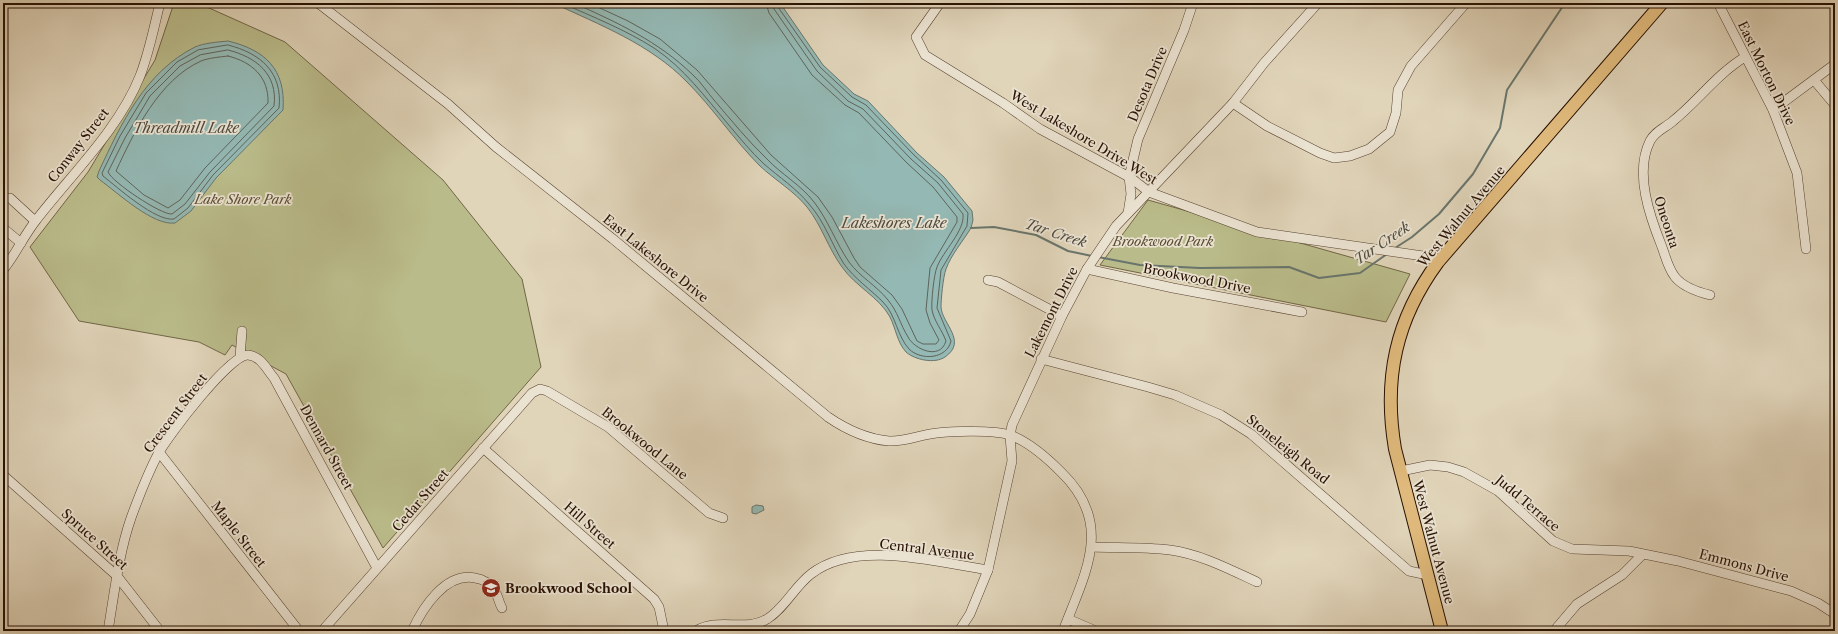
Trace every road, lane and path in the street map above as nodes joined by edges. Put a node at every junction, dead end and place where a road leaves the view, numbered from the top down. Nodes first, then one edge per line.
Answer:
1 (160, 3) edge
2 (318, 3) edge
3 (940, 3) edge
4 (1193, 3) edge
5 (1318, 3) edge
6 (1466, 3) edge
7 (1662, 3) edge
8 (1718, 3) edge
9 (1745, 57) junction
10 (1835, 64) edge
11 (1814, 80) junction
12 (1233, 103) junction
13 (1835, 105) edge
14 (1774, 110) junction
15 (1129, 177) junction
16 (1149, 192) junction
17 (10, 198) dead end
18 (1128, 214) junction
19 (35, 221) junction
20 (3, 228) edge
21 (21, 243) junction
22 (1806, 249) dead end
23 (1438, 262) junction
24 (1087, 269) junction
25 (3, 270) edge
26 (988, 280) dead end
27 (1710, 295) dead end
28 (1302, 312) dead end
29 (1062, 316) junction
30 (242, 331) dead end
31 (240, 357) junction
32 (1041, 360) junction
33 (540, 389) joint
34 (1010, 436) junction
35 (483, 448) junction
36 (159, 452) junction
37 (1401, 471) junction
38 (3, 475) edge
39 (723, 518) dead end
40 (1092, 547) junction
41 (1642, 554) junction
42 (377, 568) junction
43 (988, 570) junction
44 (1428, 575) junction
45 (117, 576) junction
46 (1257, 582) dead end
47 (502, 608) dead end
48 (1835, 614) edge
49 (1068, 619) junction
50 (108, 631) edge
51 (160, 631) edge
52 (299, 631) edge
53 (322, 631) edge
54 (412, 631) edge
55 (664, 631) edge
56 (696, 631) edge
57 (959, 631) edge
58 (1063, 631) edge
59 (1096, 631) edge
60 (1442, 631) edge
61 (1554, 631) edge

1 - 19 street, Conway Street
2 - 34 street, East Lakeshore Drive
3 - 15 street, West Lakeshore Drive West
4 - 15 street, Desota Drive
5 - 12 street, Lakemont Drive
6 - 12 street
7 - 23 main road, West Walnut Avenue
8 - 9 street, East Morton Drive
9 - 14 street, East Morton Drive
9 - 27 street, Oneonta
10 - 11 street
11 - 13 street
11 - 14 street
12 - 16 street, Lakemont Drive
14 - 22 street, East Morton Drive
15 - 16 street, West Lakeshore Drive West
15 - 18 street, Desota Drive
16 - 18 street, Lakemont Drive
16 - 23 street, West Lakeshore Drive West
17 - 19 street
18 - 24 street, Lakemont Drive
19 - 21 street, Conway Street
20 - 21 street
21 - 25 street, Conway Street
23 - 37 main road, West Walnut Avenue
24 - 28 street, Brookwood Drive
24 - 29 street, Lakemont Drive
26 - 29 street
29 - 32 street, Lakemont Drive
30 - 31 street
31 - 36 street, Crescent Street
31 - 42 street, Dennard Street
32 - 34 street, Lakemont Drive
32 - 44 street, Stoneleigh Road
33 - 35 street, Cedar Street
33 - 39 street, Brookwood Lane
34 - 40 street, East Lakeshore Drive
34 - 43 street, Lakemont Drive
35 - 42 street, Cedar Street
35 - 55 street, Hill Street
36 - 45 street, Crescent Street
36 - 52 street, Maple Street
37 - 41 street, Judd Terrace
37 - 44 main road, West Walnut Avenue
38 - 45 street, Spruce Street
40 - 46 street
40 - 49 street, East Lakeshore Drive
41 - 48 street, Emmons Drive
41 - 61 street
42 - 53 street, Cedar Street
43 - 56 street, Central Avenue
43 - 57 street, Lakemont Drive
44 - 60 main road, West Walnut Avenue
45 - 50 street, Crescent Street
45 - 51 street, Spruce Street
47 - 54 street
49 - 58 street, East Lakeshore Drive
49 - 59 street

